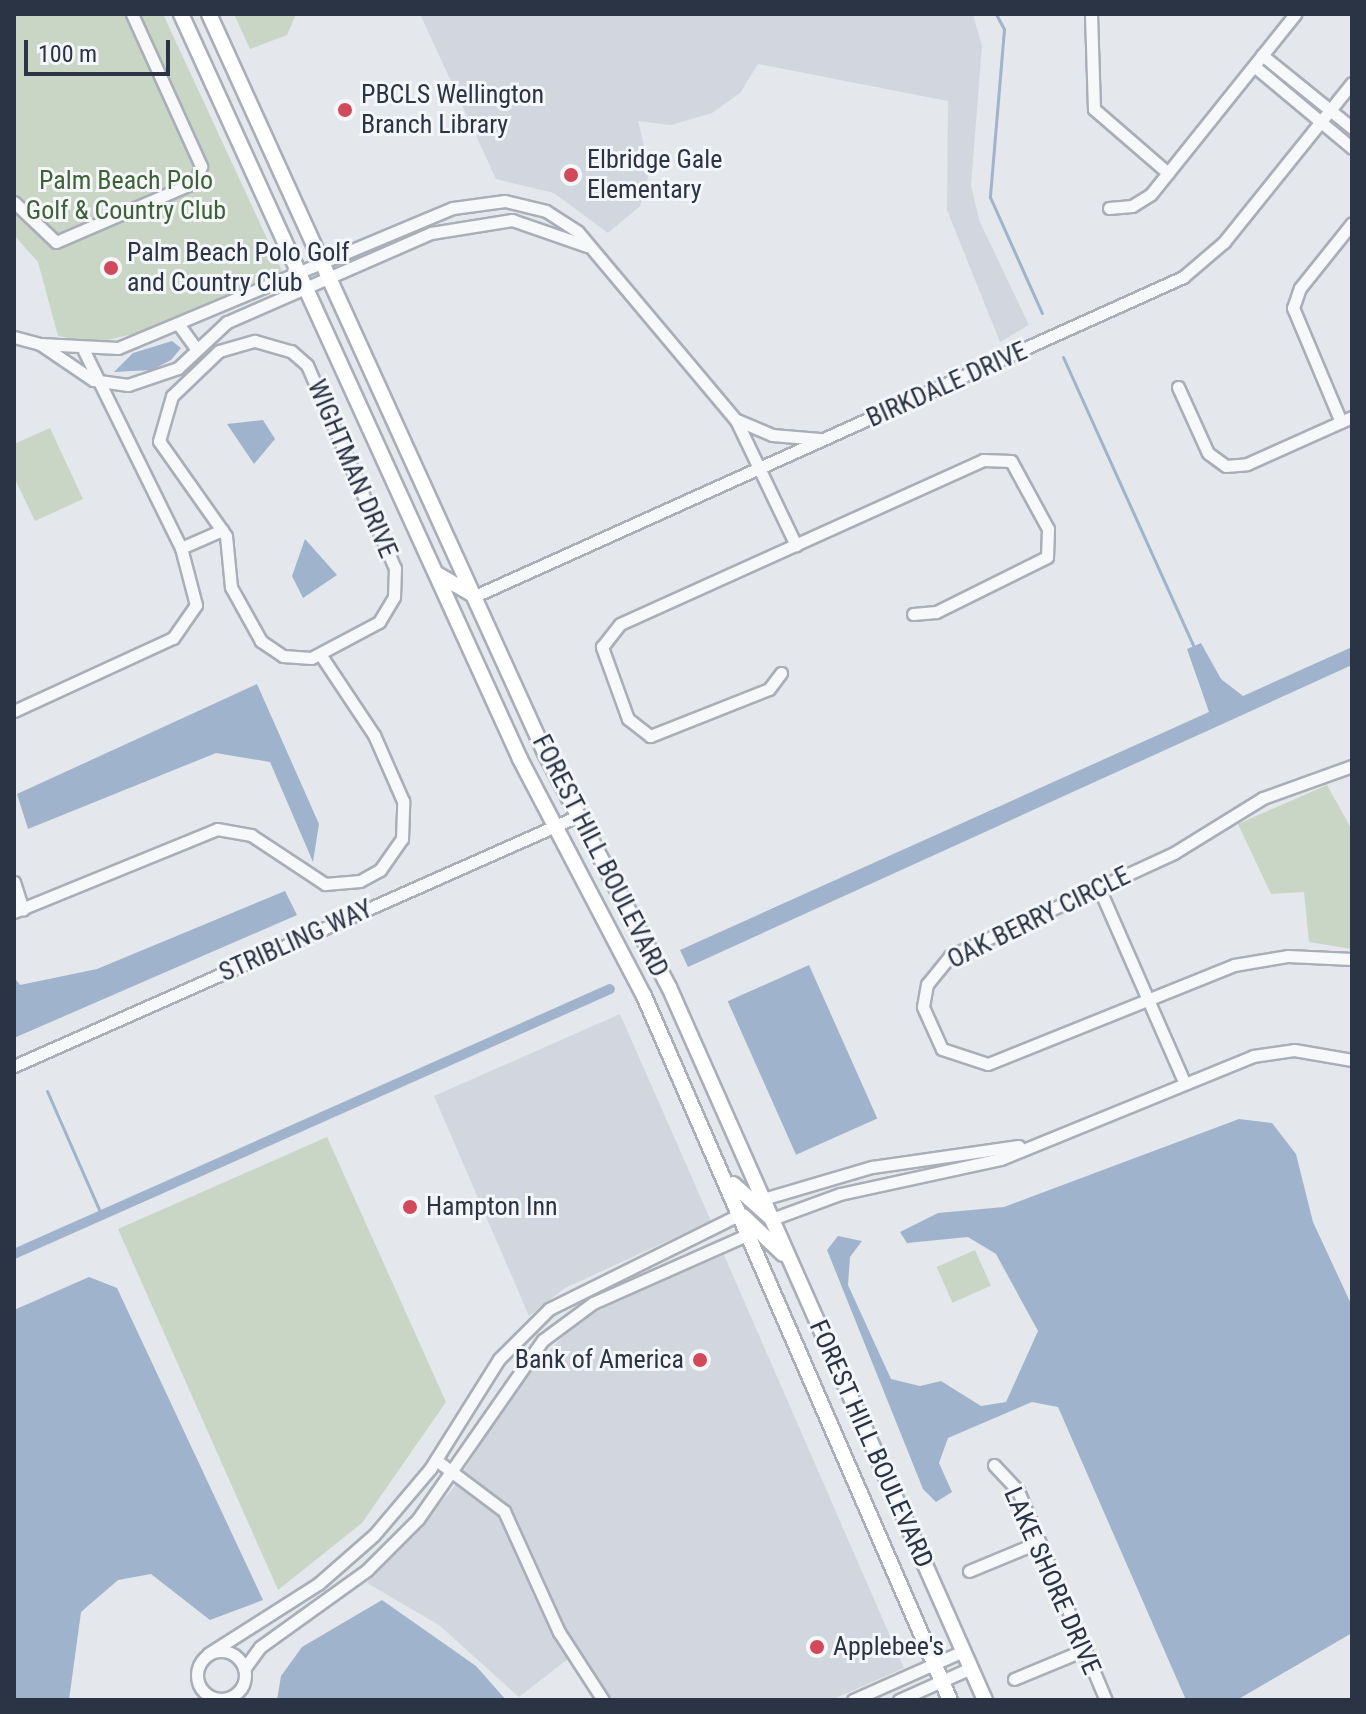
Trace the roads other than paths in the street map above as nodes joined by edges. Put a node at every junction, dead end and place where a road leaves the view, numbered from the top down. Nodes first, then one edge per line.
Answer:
1 (132, 14) edge
2 (181, 14) edge
3 (209, 14) edge
4 (1091, 14) edge
5 (1295, 14) edge
6 (1262, 55) junction
7 (1254, 66) junction
8 (1352, 83) edge
9 (1330, 111) junction
10 (1321, 122) junction
11 (1352, 128) edge
12 (1352, 148) edge
13 (1168, 173) junction
14 (14, 202) edge
15 (1109, 208) dead end
16 (1352, 223) edge
17 (587, 246) junction
18 (314, 276) junction
19 (201, 313) junction
20 (179, 325) junction
21 (212, 331) junction
22 (14, 337) edge
23 (40, 344) junction
24 (196, 348) junction
25 (84, 351) junction
26 (93, 380) junction
27 (1178, 387) dead end
28 (1347, 419) edge
29 (736, 420) junction
30 (825, 439) junction
31 (761, 469) junction
32 (222, 530) junction
33 (796, 545) junction
34 (181, 548) junction
35 (434, 571) junction
36 (475, 596) junction
37 (913, 614) dead end
38 (320, 654) junction
39 (781, 673) dead end
40 (14, 711) edge
41 (1352, 766) edge
42 (578, 816) junction
43 (554, 828) junction
44 (14, 882) edge
45 (1099, 888) junction
46 (18, 911) edge
47 (1352, 959) edge
48 (1148, 1002) junction
49 (1352, 1060) edge
50 (14, 1066) edge
51 (1184, 1082) junction
52 (1031, 1144) junction
53 (717, 1161) junction
54 (763, 1199) junction
55 (740, 1214) junction
56 (772, 1219) junction
57 (749, 1234) junction
58 (791, 1264) junction
59 (487, 1379) junction
60 (504, 1390) junction
61 (436, 1460) junction
62 (994, 1465) dead end
63 (454, 1471) junction
64 (1039, 1542) junction
65 (969, 1571) dead end
66 (1084, 1650) junction
67 (963, 1651) junction
68 (208, 1654) junction
69 (935, 1664) junction
70 (971, 1668) junction
71 (244, 1669) junction
72 (1014, 1679) dead end
73 (942, 1681) junction
74 (603, 1700) edge
75 (853, 1700) edge
76 (899, 1700) edge
77 (950, 1700) edge
78 (985, 1700) edge
79 (1106, 1700) edge

1 - 14 street
2 - 18 main road, FOREST HILL BOULEVARD
3 - 18 main road, FOREST HILL BOULEVARD
4 - 13 street
5 - 6 street
6 - 7 street
6 - 9 street
7 - 10 street
7 - 13 street
8 - 9 street, BIRKDALE DRIVE
9 - 10 street, BIRKDALE DRIVE
9 - 11 street
10 - 12 street
10 - 30 street, BIRKDALE DRIVE
13 - 15 street
16 - 28 street
17 - 18 street
17 - 18 street
17 - 29 street
18 - 19 street
18 - 21 street
18 - 35 main road, FOREST HILL BOULEVARD
18 - 36 main road, FOREST HILL BOULEVARD
19 - 20 street
19 - 21 street
20 - 24 street
20 - 25 street
21 - 24 street
22 - 23 street
23 - 25 street
23 - 26 street
24 - 26 street
25 - 26 street
26 - 34 street
27 - 28 street
29 - 30 street
29 - 31 street
30 - 31 street, BIRKDALE DRIVE
31 - 33 street
31 - 36 street, BIRKDALE DRIVE
32 - 34 street
32 - 38 street, WIGHTMAN DRIVE
32 - 38 street, WIGHTMAN DRIVE
33 - 37 street
33 - 39 street
34 - 40 street
35 - 36 main road
35 - 43 main road, FOREST HILL BOULEVARD
36 - 42 main road, FOREST HILL BOULEVARD
38 - 46 street
41 - 45 street, OAK BERRY CIRCLE
42 - 43 street, STRIBLING WAY
42 - 54 main road, FOREST HILL BOULEVARD
43 - 50 street, STRIBLING WAY
43 - 53 main road, FOREST HILL BOULEVARD
44 - 46 street
45 - 48 street
45 - 48 street, OAK BERRY CIRCLE
47 - 48 street, OAK BERRY CIRCLE
48 - 51 street
49 - 51 street
51 - 52 street
52 - 54 street
52 - 56 street
53 - 55 main road, FOREST HILL BOULEVARD
53 - 56 main road
54 - 56 main road, FOREST HILL BOULEVARD
55 - 57 main road, FOREST HILL BOULEVARD
55 - 58 main road
55 - 59 street
56 - 58 main road, FOREST HILL BOULEVARD
57 - 60 street
57 - 69 main road, FOREST HILL BOULEVARD
58 - 67 main road, FOREST HILL BOULEVARD
59 - 60 street
59 - 61 street
60 - 63 street
61 - 63 street
61 - 68 street
62 - 64 street, LAKE SHORE DRIVE
63 - 71 street
63 - 74 street
64 - 65 street
64 - 66 street, LAKE SHORE DRIVE
66 - 72 street
66 - 79 street, LAKE SHORE DRIVE
67 - 69 street
67 - 70 main road, FOREST HILL BOULEVARD
68 - 71 street
68 - 71 street
69 - 73 main road, FOREST HILL BOULEVARD
69 - 75 street
70 - 73 street
70 - 78 main road, FOREST HILL BOULEVARD
73 - 76 street
73 - 77 main road, FOREST HILL BOULEVARD

